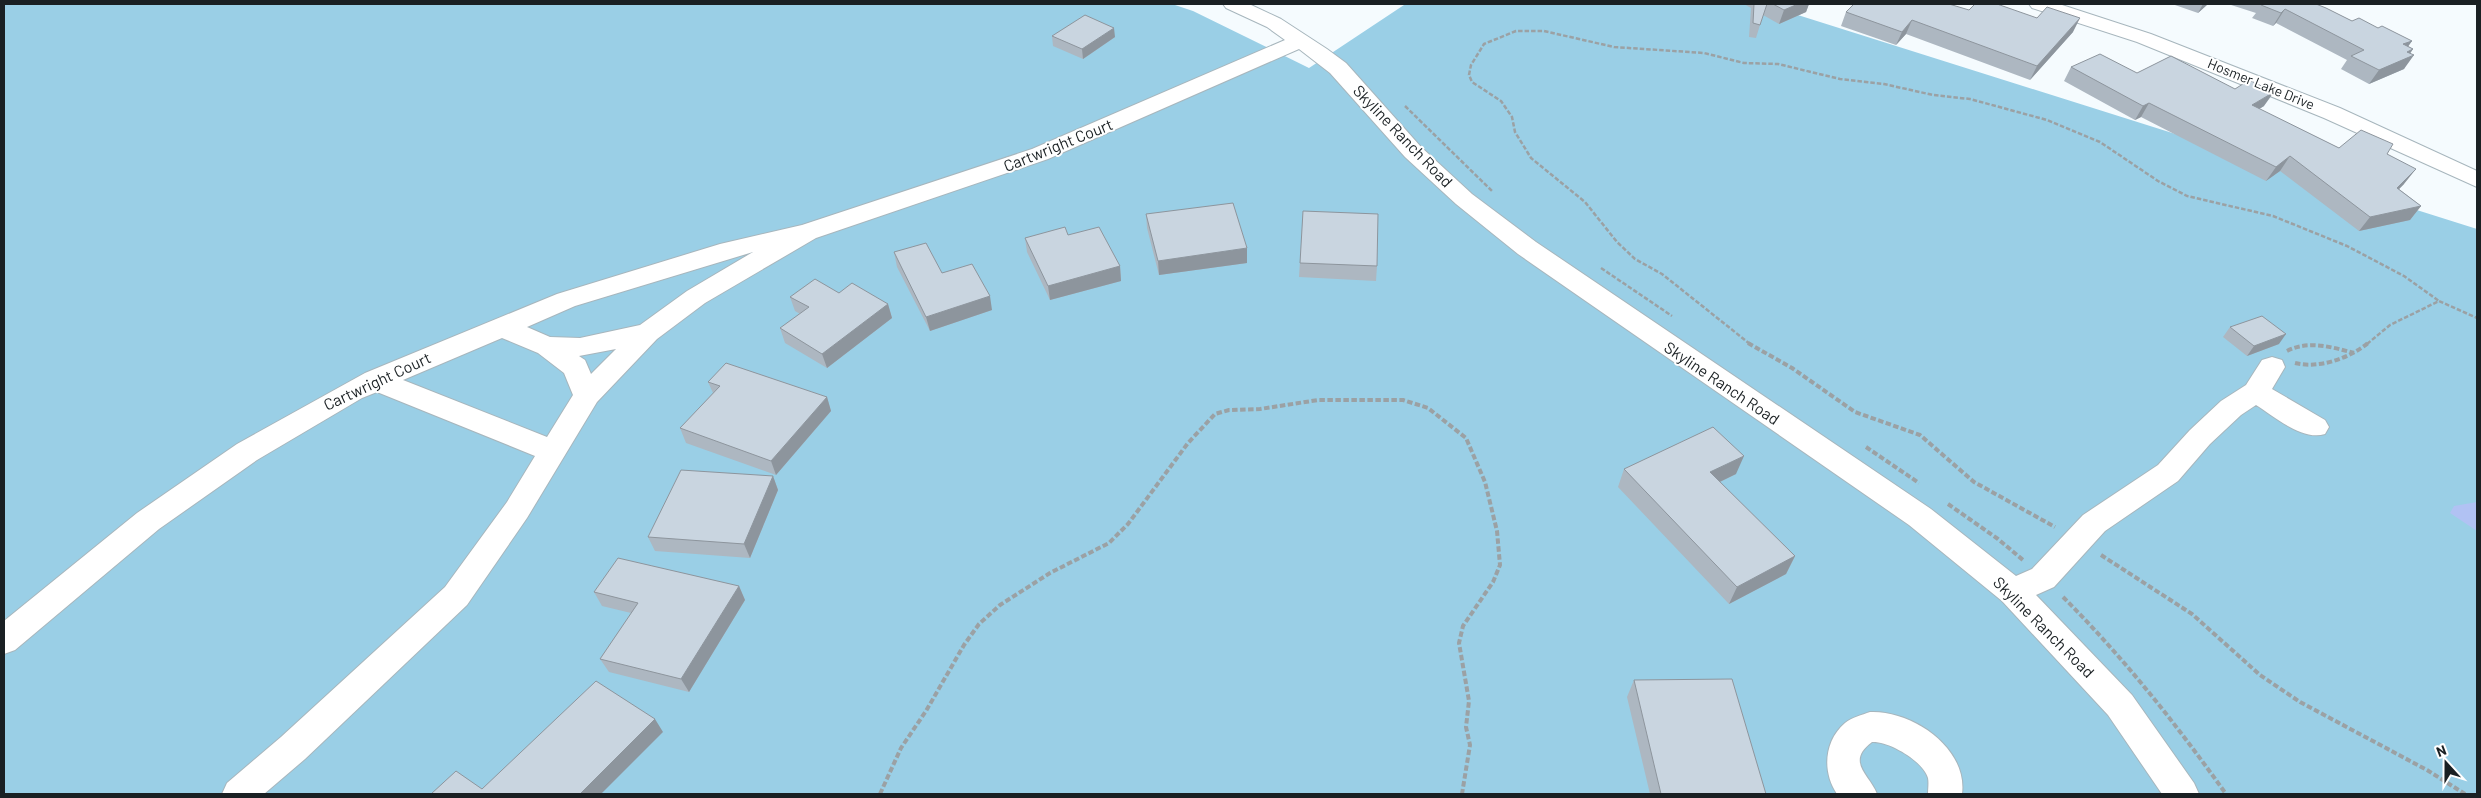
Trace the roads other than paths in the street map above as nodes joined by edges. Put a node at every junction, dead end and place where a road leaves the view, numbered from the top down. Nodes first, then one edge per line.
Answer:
1 (1233, 4) edge
2 (2039, 4) edge
3 (1302, 40) junction
4 (2477, 180) edge
5 (807, 232) junction
6 (502, 327) junction
7 (648, 333) junction
8 (547, 346) junction
9 (2282, 362) road end
10 (375, 380) junction
11 (2256, 392) junction
12 (587, 395) junction
13 (2315, 427) dead end
14 (552, 451) junction
15 (2013, 592) junction
16 (4, 640) edge
17 (239, 794) edge
18 (1860, 794) edge
19 (1945, 794) edge
20 (2182, 794) edge

1 - 3 street, Skyline Ranch Road
2 - 4 street, Hosmer Lake Drive
3 - 5 street, Cartwright Court
3 - 15 street, Skyline Ranch Road
5 - 6 street, Cartwright Court
5 - 7 street, Cartwright Court
6 - 8 street
6 - 10 street, Cartwright Court
7 - 8 street
7 - 12 street, Cartwright Court
8 - 12 street
9 - 11 street
10 - 14 street
10 - 16 street, Cartwright Court
11 - 13 street
11 - 15 street
12 - 14 street, Cartwright Court
14 - 17 street, Cartwright Court
15 - 20 street, Skyline Ranch Road
18 - 19 street

